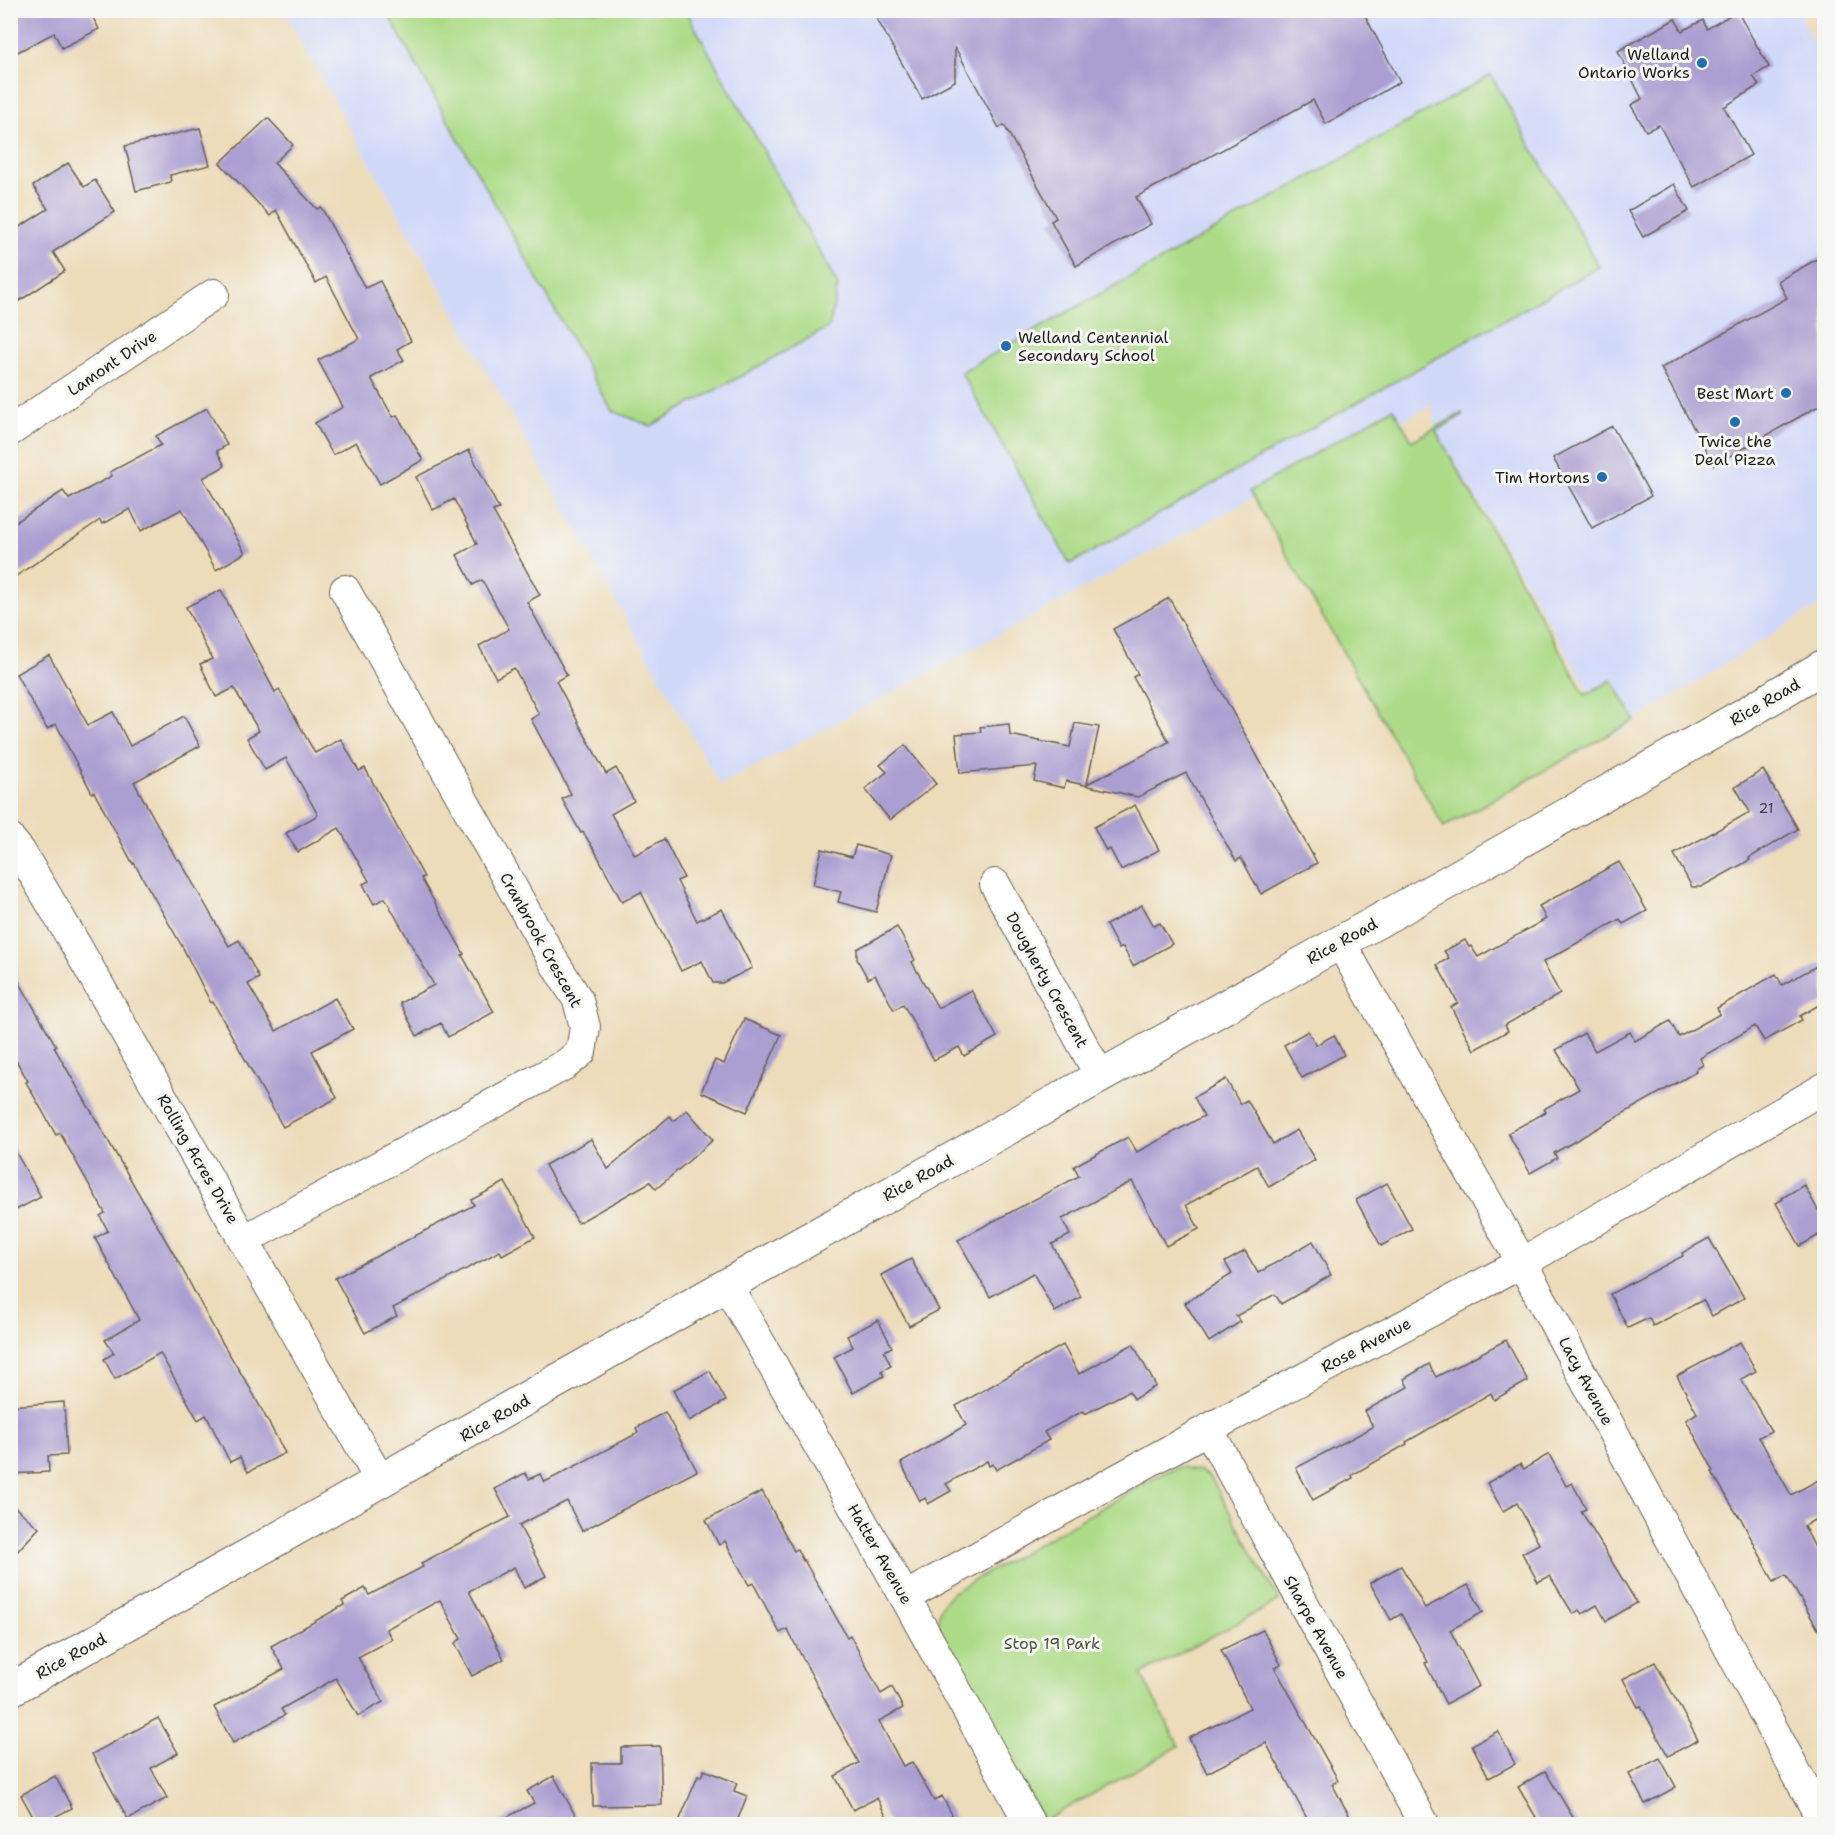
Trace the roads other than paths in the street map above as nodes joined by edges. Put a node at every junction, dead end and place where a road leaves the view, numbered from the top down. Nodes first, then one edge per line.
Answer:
1 (214, 294) dead end
2 (10, 431) edge
3 (345, 590) dead end
4 (1824, 666) edge
5 (10, 839) edge
6 (995, 885) dead end
7 (1340, 942) junction
8 (1100, 1076) junction
9 (1824, 1088) edge
10 (244, 1240) junction
11 (1522, 1263) junction
12 (727, 1285) junction
13 (1208, 1429) junction
14 (381, 1482) junction
15 (905, 1597) junction
16 (10, 1690) edge
17 (1030, 1824) edge
18 (1424, 1824) edge
19 (1824, 1824) edge

1 - 2 street, Lamont Drive
3 - 10 street, Cranbrook Crescent
4 - 7 main road, Rice Road
5 - 10 street, Rolling Acres Drive
6 - 8 street, Dougherty Crescent
7 - 8 main road, Rice Road
7 - 11 street, Lacy Avenue
8 - 12 main road, Rice Road
9 - 11 street, Rose Avenue
10 - 14 street, Rolling Acres Drive
11 - 13 street, Rose Avenue
11 - 19 street, Lacy Avenue
12 - 14 main road, Rice Road
12 - 15 street, Hatter Avenue
13 - 15 street, Rose Avenue
13 - 18 street, Sharpe Avenue
14 - 16 main road, Rice Road
15 - 17 street, Hatter Avenue

